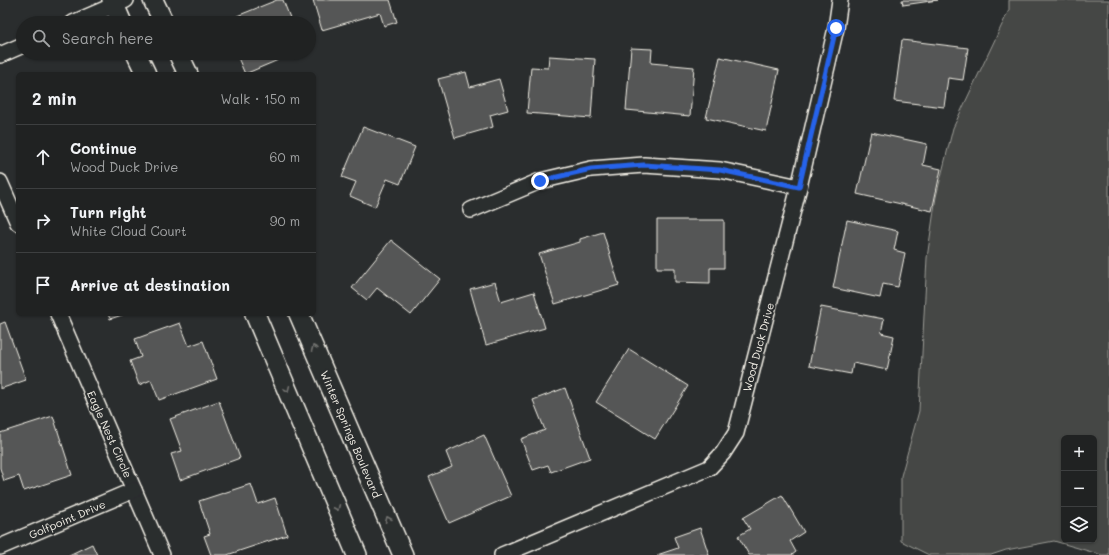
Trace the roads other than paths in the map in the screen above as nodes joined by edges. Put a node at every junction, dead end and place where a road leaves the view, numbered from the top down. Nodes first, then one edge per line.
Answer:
1 (153, 0) edge
2 (840, 0) edge
3 (117, 2) edge
4 (88, 16) edge
5 (120, 16) edge
6 (161, 16) edge
7 (16, 48) edge
8 (0, 55) edge
9 (139, 60) edge
10 (181, 60) edge
11 (145, 72) edge
12 (187, 72) edge
13 (0, 182) edge
14 (799, 187) junction
15 (471, 210) dead end
16 (16, 218) edge
17 (59, 316) edge
18 (256, 316) edge
19 (300, 316) edge
20 (134, 490) junction
21 (0, 547) edge
22 (162, 555) edge
23 (357, 555) edge
24 (403, 555) edge
25 (502, 555) edge

1 - 6 street
2 - 14 street, Wood Duck Drive
3 - 4 street
3 - 5 street
7 - 8 street
9 - 11 street
10 - 12 street
13 - 16 street
14 - 15 street
14 - 25 street, Wood Duck Drive
17 - 20 street, Eagle Nest Circle
18 -> 23 street
24 -> 19 street, Winter Springs Boulevard
20 - 21 street, Golfpoint Drive
20 - 22 street, Eagle Nest Circle

